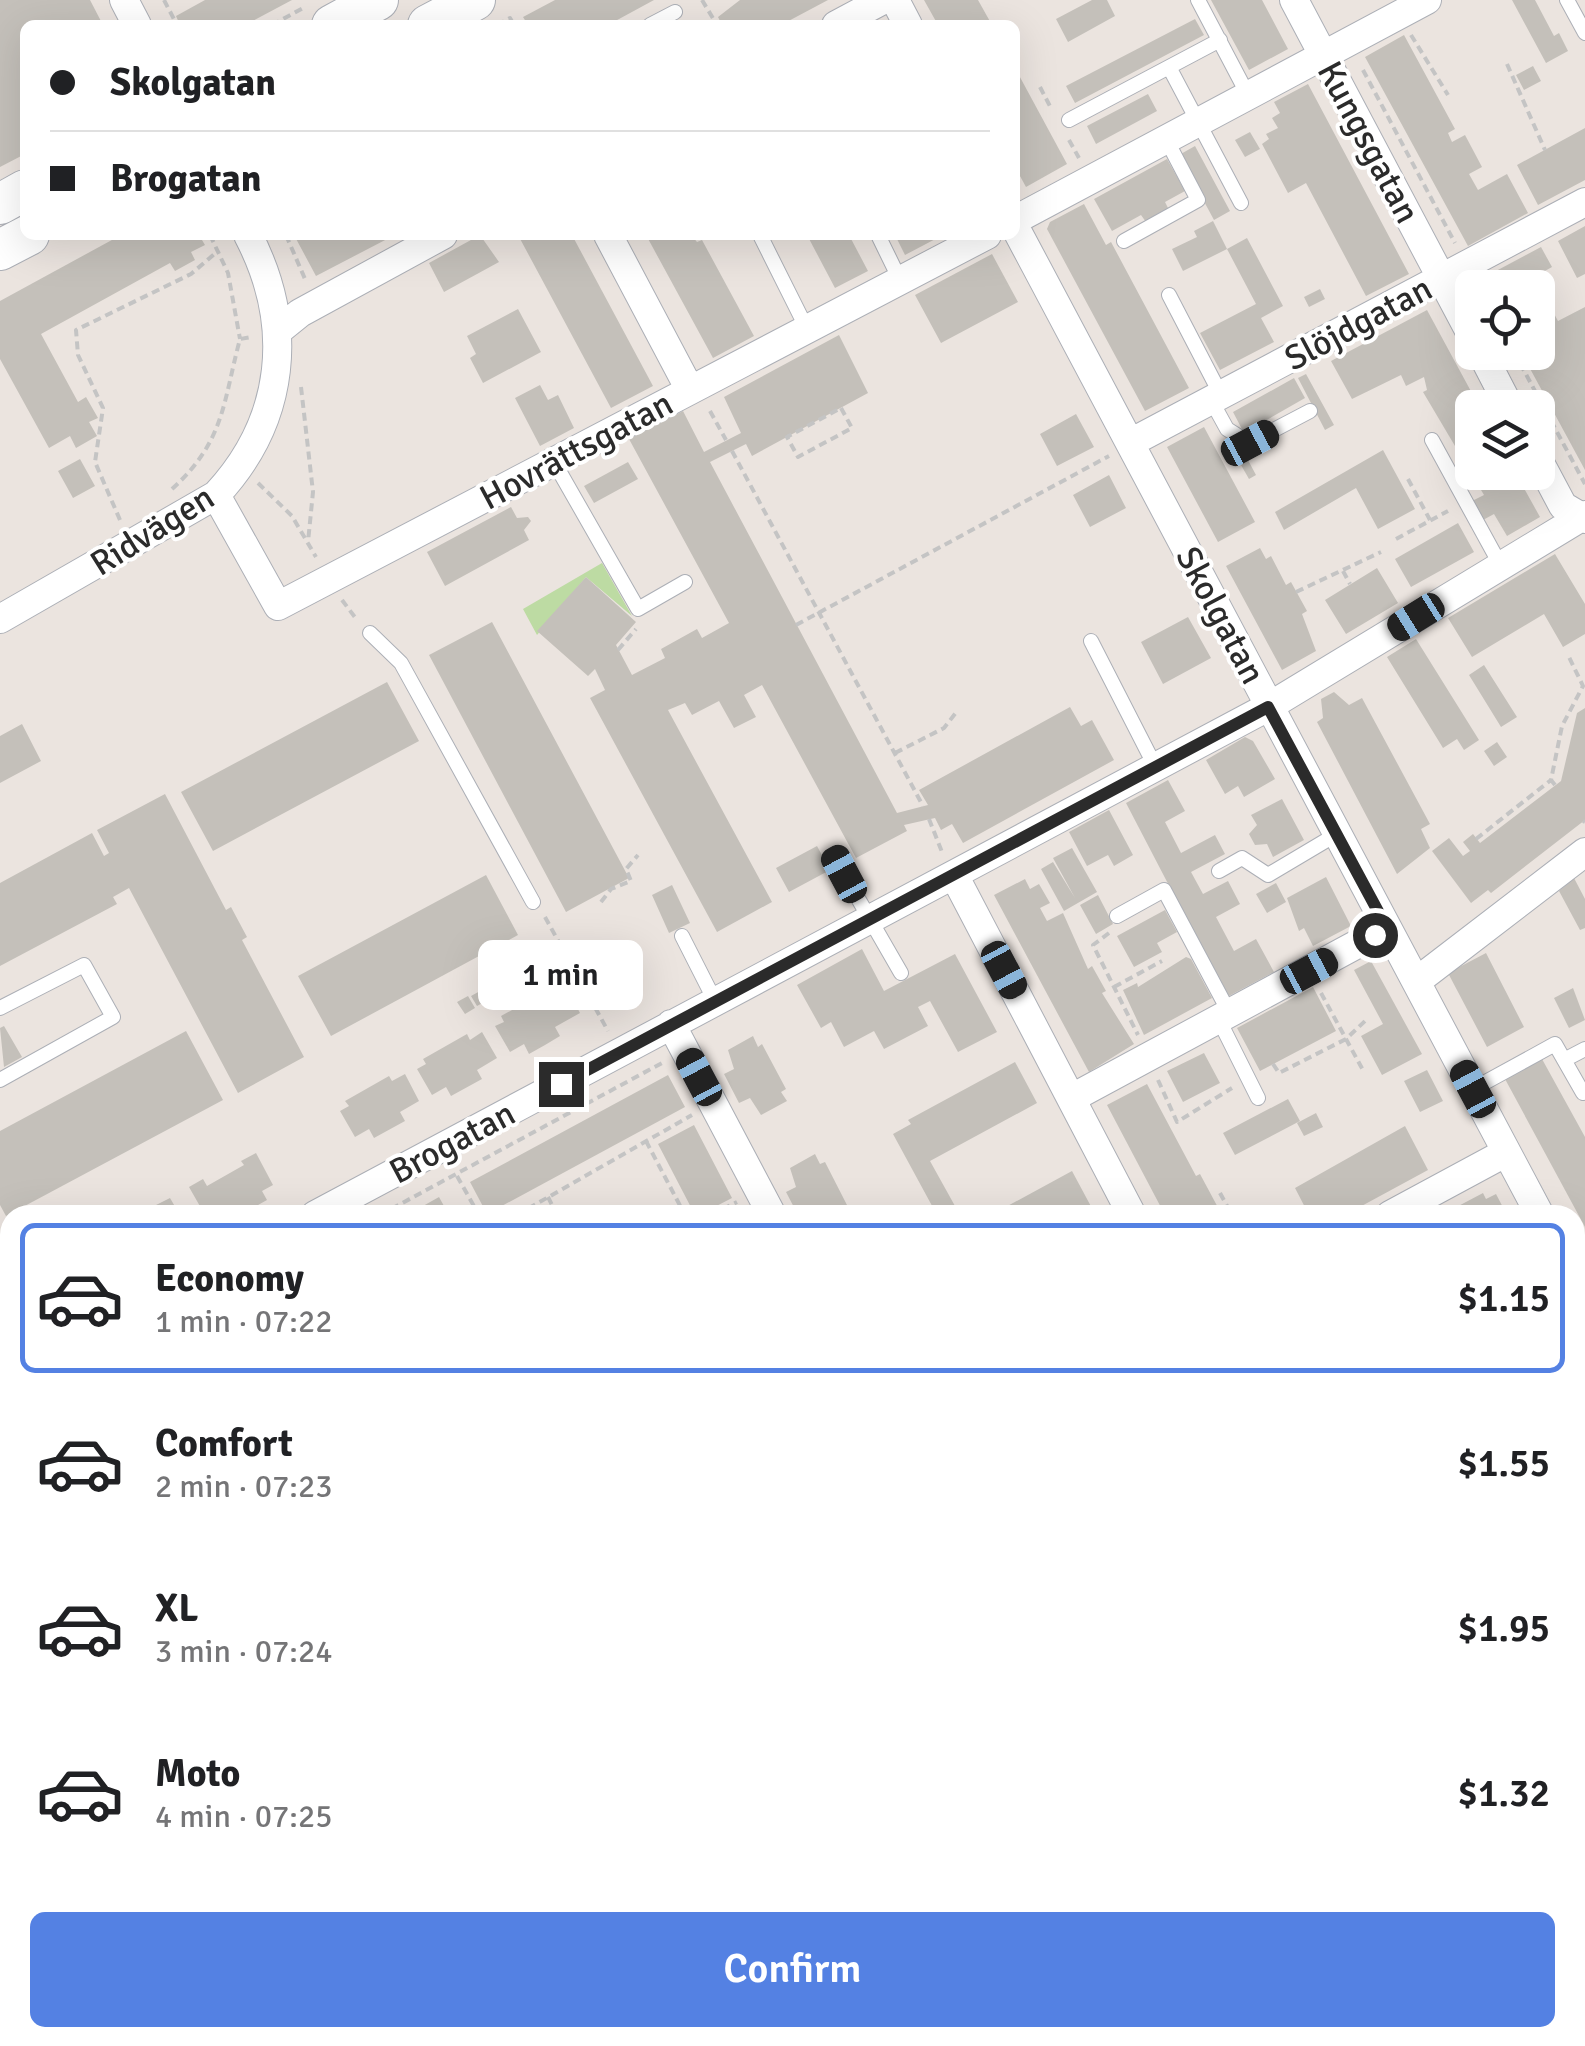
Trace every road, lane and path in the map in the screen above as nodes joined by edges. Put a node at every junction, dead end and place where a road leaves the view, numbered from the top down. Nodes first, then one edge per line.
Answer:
1 (378, 0) edge
2 (476, 0) edge
3 (883, 0) edge
4 (1198, 0) edge
5 (1294, 0) edge
6 (1427, 0) edge
7 (1567, 0) edge
8 (674, 12) dead end
9 (318, 17) edge
10 (438, 20) edge
11 (659, 20) edge
12 (845, 20) edge
13 (1410, 32) dead end
14 (1585, 33) edge
15 (1220, 40) junction
16 (1335, 48) junction
17 (1507, 64) dead end
18 (1169, 66) junction
19 (1248, 95) junction
20 (1448, 95) dead end
21 (1069, 120) dead end
22 (1198, 122) junction
23 (1166, 139) junction
24 (1545, 150) dead end
25 (1585, 202) edge
26 (1241, 203) dead end
27 (1020, 221) edge
28 (1020, 233) edge
29 (213, 240) edge
30 (251, 240) edge
31 (288, 240) edge
32 (434, 240) edge
33 (611, 240) edge
34 (763, 240) edge
35 (880, 240) edge
36 (977, 240) edge
37 (1124, 241) dead end
38 (219, 250) junction
39 (1467, 265) junction
40 (1442, 278) junction
41 (900, 280) junction
42 (1168, 295) dead end
43 (1455, 303) edge
44 (289, 321) junction
45 (808, 329) junction
46 (240, 340) junction
47 (1524, 370) edge
48 (300, 384) dead end
49 (690, 390) junction
50 (1216, 397) junction
51 (1310, 411) dead end
52 (787, 437) joint
53 (726, 440) dead end
54 (1432, 440) dead end
55 (1130, 442) junction
56 (732, 451) dead end
57 (554, 462) junction
58 (240, 470) junction
59 (1408, 479) dead end
60 (1585, 484) edge
61 (1554, 490) edge
62 (216, 494) junction
63 (1465, 501) junction
64 (1584, 516) edge
65 (1430, 520) junction
66 (133, 525) junction
67 (1396, 540) dead end
68 (308, 542) junction
69 (1381, 552) dead end
70 (1501, 566) junction
71 (1342, 570) junction
72 (329, 581) junction
73 (685, 582) dead end
74 (1350, 584) dead end
75 (1296, 592) dead end
76 (819, 613) junction
77 (0, 618) edge
78 (796, 625) dead end
79 (638, 626) dead end
80 (370, 633) joint
81 (1091, 642) dead end
82 (618, 650) dead end
83 (1569, 657) dead end
84 (1268, 707) junction
85 (958, 710) dead end
86 (895, 752) junction
87 (1555, 760) junction
88 (1565, 762) dead end
89 (1155, 766) junction
90 (923, 806) dead end
91 (929, 819) dead end
92 (1337, 834) junction
93 (1476, 839) dead end
94 (940, 848) dead end
95 (1585, 852) edge
96 (638, 855) dead end
97 (834, 855) dead end
98 (1219, 871) dead end
99 (954, 875) junction
100 (533, 902) joint
101 (601, 902) dead end
102 (1117, 916) dead end
103 (868, 920) junction
104 (1387, 928) junction
105 (682, 936) dead end
106 (1162, 961) dead end
107 (1309, 971) junction
108 (901, 973) dead end
109 (1418, 982) junction
110 (1114, 987) dead end
111 (715, 1001) junction
112 (0, 1008) edge
113 (1224, 1017) junction
114 (1365, 1022) dead end
115 (671, 1024) junction
116 (1330, 1034) dead end
117 (1346, 1039) junction
118 (1311, 1044) dead end
119 (1336, 1044) junction
120 (1585, 1049) edge
121 (685, 1051) junction
122 (620, 1052) junction
123 (1293, 1054) dead end
124 (1316, 1054) junction
125 (1564, 1060) junction
126 (1274, 1064) dead end
127 (1298, 1064) junction
128 (1364, 1072) dead end
129 (0, 1080) edge
130 (1473, 1089) junction
131 (1583, 1093) edge
132 (1072, 1098) junction
133 (1258, 1098) dead end
134 (713, 1103) junction
135 (646, 1141) junction
136 (444, 1147) junction
137 (1505, 1153) junction
138 (456, 1174) junction
139 (1220, 1194) dead end
140 (548, 1197) junction
141 (334, 1205) edge
142 (399, 1205) edge
143 (473, 1205) edge
144 (534, 1205) edge
145 (552, 1205) edge
146 (680, 1205) edge
147 (767, 1205) edge
148 (1127, 1205) edge
149 (1226, 1205) edge
150 (1409, 1205) edge
151 (1534, 1205) edge

1 - 9 main road
2 - 10 main road
3 - 12 street
4 - 15 lane
5 - 16 street, Kungsgatan
6 - 16 street
7 - 14 lane
8 - 11 lane
13 - 20 path
15 - 18 lane
15 - 19 lane
16 - 19 street
16 - 39 path
16 - 40 street, Kungsgatan
17 - 24 path
18 - 21 lane
18 - 22 lane
19 - 22 street
22 - 23 street
22 - 26 lane
23 - 27 street
23 - 37 lane
25 - 39 street, Slöjdgatan
28 - 55 street, Skolgatan
29 - 38 path
30 - 44 street, Ridvägen
31 - 44 path
32 - 44 street
33 - 49 street
34 - 45 lane
35 - 41 lane
36 - 41 street, Hovrättsgatan
38 - 46 path
38 - 66 path
39 - 40 street, Slöjdgatan
40 - 43 street, Kungsgatan
40 - 50 street, Slöjdgatan
41 - 45 street, Hovrättsgatan
42 - 50 lane
44 - 46 path
44 - 58 street, Ridvägen
45 - 49 street, Hovrättsgatan
46 - 58 path
47 - 60 path
48 - 68 path
49 - 53 path
49 - 57 street, Hovrättsgatan
50 - 51 lane
50 - 55 street, Slöjdgatan
52 - 52 path
54 - 63 lane
55 - 76 path
55 - 84 street, Skolgatan
56 - 76 path
57 - 72 street, Hovrättsgatan
57 - 73 lane
58 - 62 street, Ridvägen
58 - 68 path
59 - 65 path
61 - 64 street
62 - 66 street, Ridvägen
62 - 72 street, Hovrättsgatan
63 - 65 path
63 - 70 lane
64 - 70 street, Brogatan
65 - 67 path
66 - 77 street, Ridvägen
68 - 72 path
69 - 71 path
70 - 84 street, Brogatan
71 - 74 path
71 - 75 path
72 - 80 path
76 - 78 path
76 - 86 path
79 - 82 path
80 - 100 lane
81 - 89 lane
83 - 87 path
84 - 89 street, Brogatan
84 - 92 street, Skolgatan
85 - 86 path
86 - 90 path
87 - 88 path
87 - 93 path
89 - 99 street, Brogatan
91 - 94 path
92 - 98 lane
92 - 104 street, Skolgatan
95 - 109 street
96 - 101 path
97 - 103 lane
99 - 103 street, Brogatan
99 - 132 street
100 - 122 path
102 - 113 lane
103 - 108 lane
103 - 111 street, Brogatan
104 - 107 street
104 - 109 street, Skolgatan
105 - 111 lane
106 - 110 path
107 - 113 street
107 - 117 path
109 - 130 street, Skolgatan
111 - 115 street, Brogatan
112 - 129 lane
113 - 132 street
113 - 133 lane
114 - 117 path
115 - 121 street
115 - 122 street, Brogatan
116 - 119 path
117 - 119 path
117 - 128 path
118 - 124 path
119 - 124 path
120 - 125 lane
121 - 134 street
121 - 138 path
122 - 136 street, Brogatan
123 - 127 path
124 - 127 path
125 - 130 lane
125 - 131 lane
126 - 127 path
130 - 137 street, Skolgatan
132 - 148 street
134 - 135 path
134 - 147 street
135 - 140 path
135 - 146 path
136 - 138 path
136 - 141 street, Brogatan
137 - 150 street
137 - 151 street, Skolgatan
138 - 142 path
138 - 143 path
139 - 149 path
140 - 144 path
140 - 145 path

